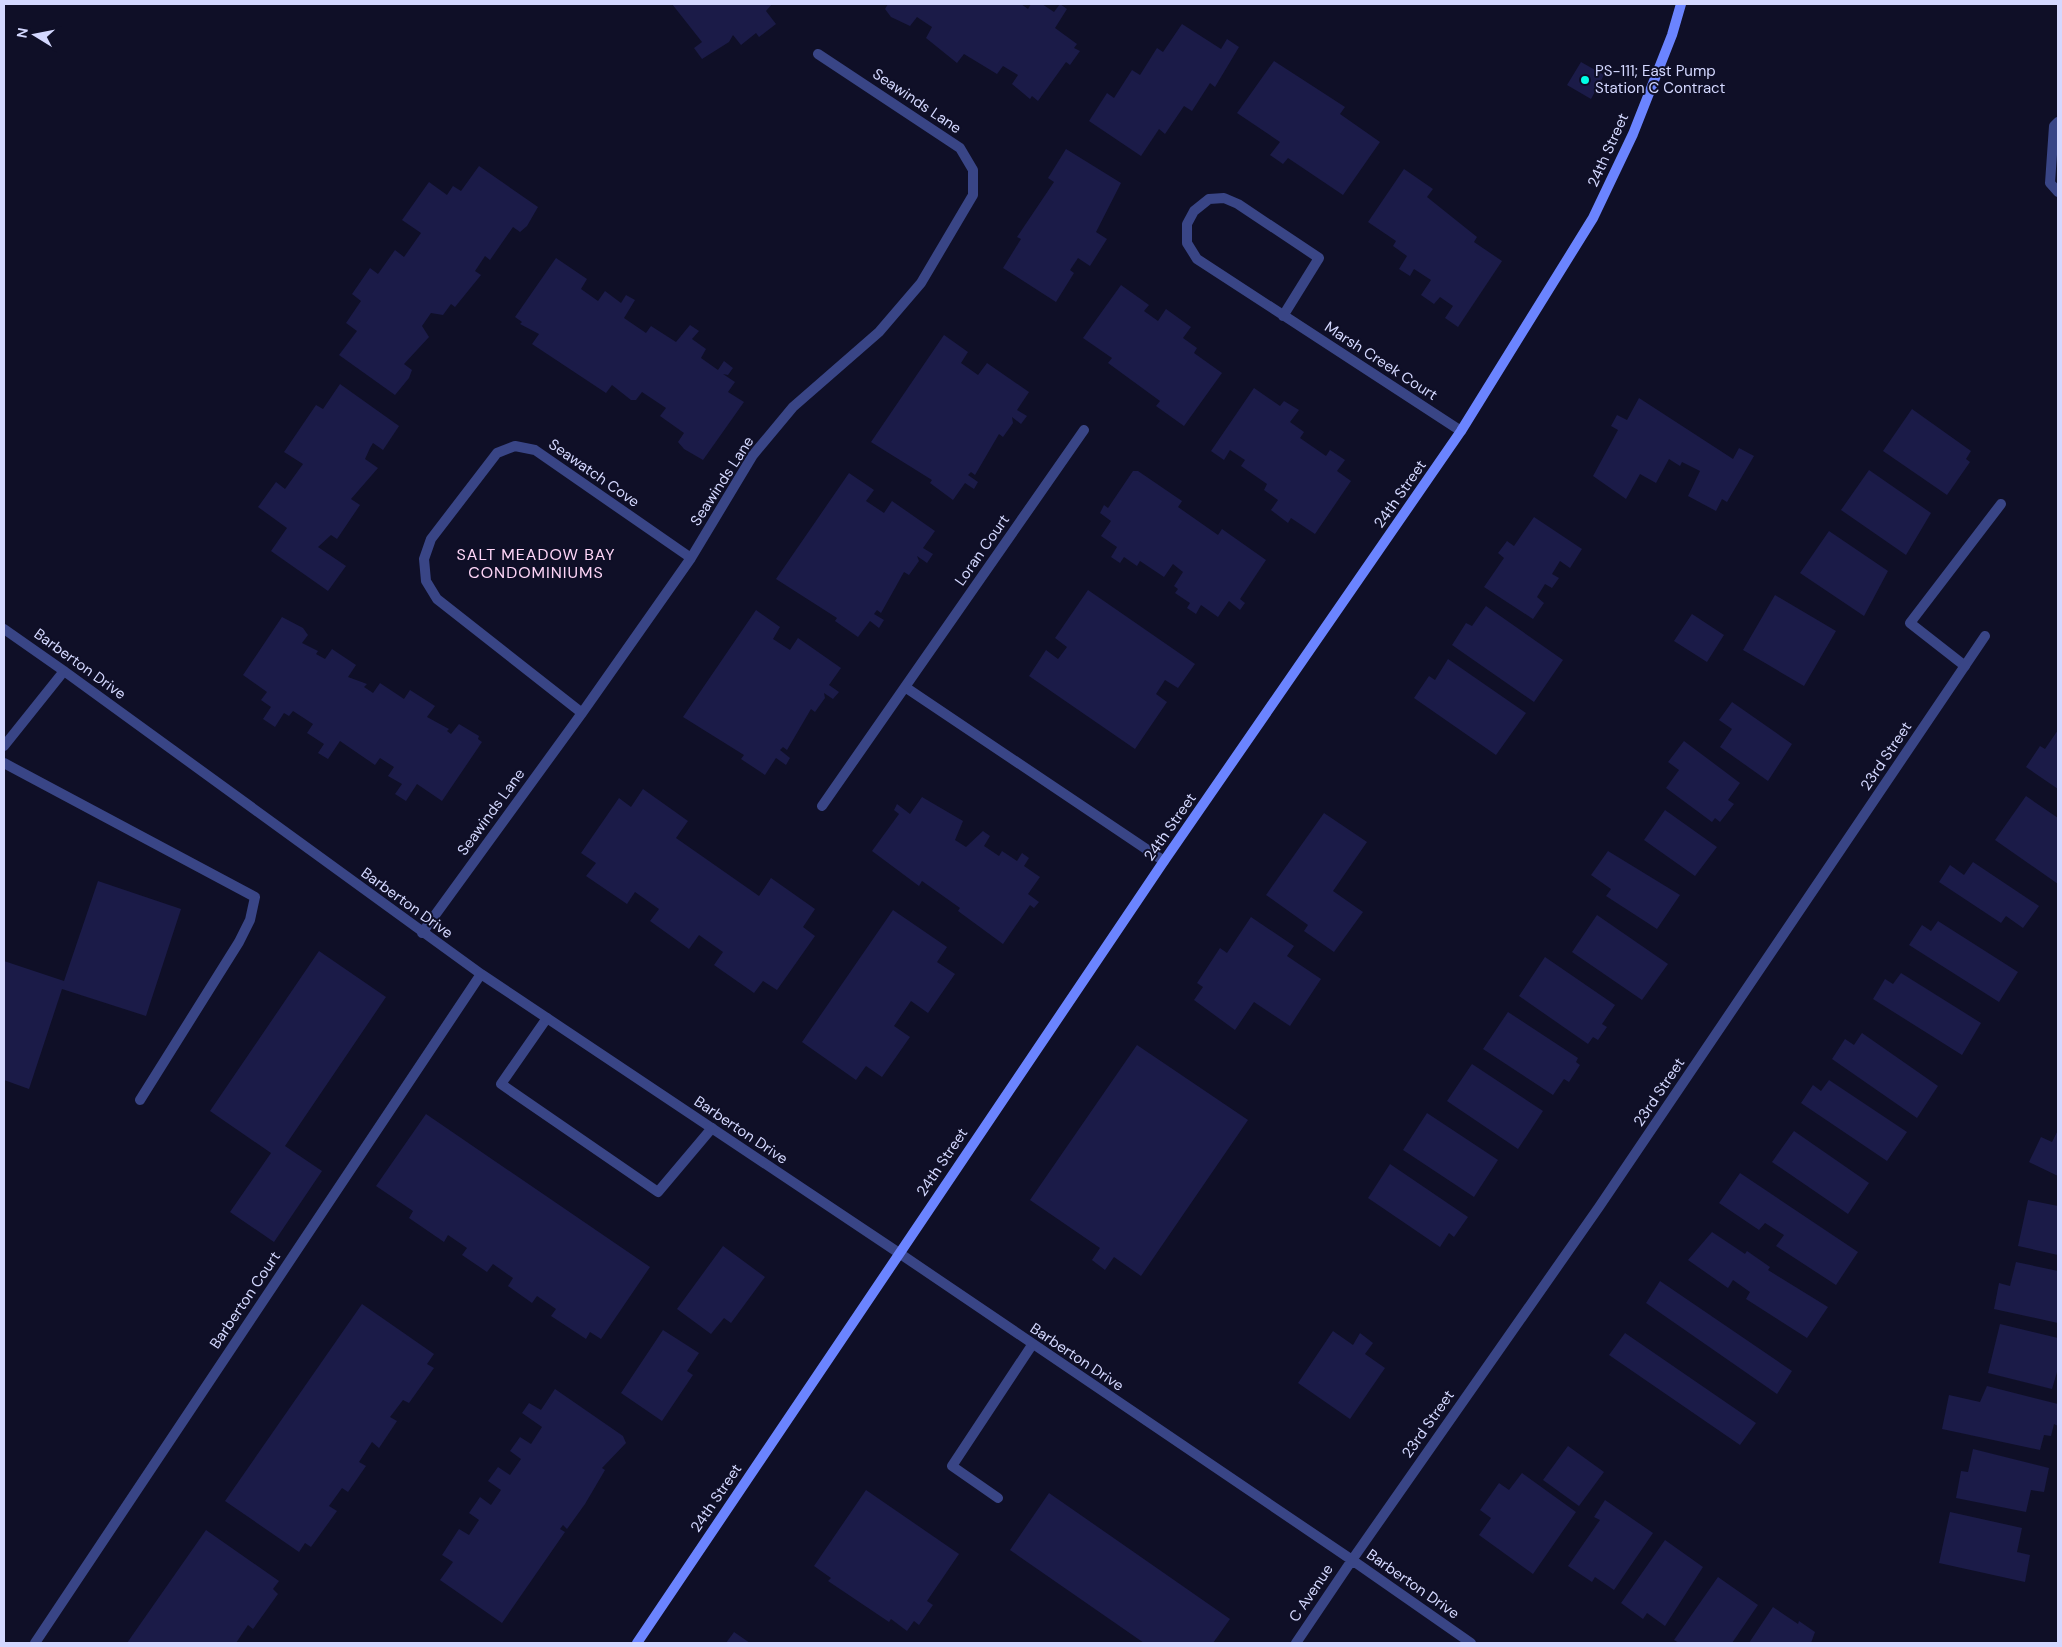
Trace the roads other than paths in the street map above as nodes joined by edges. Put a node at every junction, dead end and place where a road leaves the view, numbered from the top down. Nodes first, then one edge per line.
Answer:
1 (1681, 4) edge
2 (818, 54) dead end
3 (2058, 122) edge
4 (2058, 192) edge
5 (1284, 316) junction
6 (1084, 430) dead end
7 (1462, 432) junction
8 (2001, 504) dead end
9 (691, 558) junction
10 (4, 629) edge
11 (1985, 636) dead end
12 (1965, 666) junction
13 (64, 670) junction
14 (905, 686) junction
15 (582, 713) junction
16 (4, 746) edge
17 (4, 763) edge
18 (822, 806) dead end
19 (1164, 861) junction
20 (422, 933) junction
21 (481, 974) junction
22 (547, 1018) junction
23 (140, 1100) dead end
24 (712, 1128) junction
25 (899, 1253) junction
26 (1032, 1344) junction
27 (998, 1498) dead end
28 (1352, 1560) junction
29 (35, 1643) edge
30 (637, 1643) edge
31 (1296, 1643) edge
32 (1472, 1643) edge

1 - 7 street, 24th Street
2 - 9 street, Seawinds Lane
3 - 4 street
5 - 5 street, Marsh Creek Court
5 - 7 street, Marsh Creek Court
6 - 14 street, Loran Court
7 - 19 street, 24th Street
8 - 12 street
9 - 15 street, Seawinds Lane
9 - 15 street, Seawatch Cove
10 - 13 street, Barberton Drive
11 - 12 street, 23rd Street
12 - 28 street, 23rd Street
13 - 16 street
13 - 20 street, Barberton Drive
14 - 18 street, Loran Court
14 - 19 street
15 - 20 street, Seawinds Lane
17 - 23 street
19 - 25 street, 24th Street
20 - 21 street, Barberton Drive
21 - 22 street, Barberton Drive
21 - 29 street, Barberton Court
22 - 24 street, Barberton Drive
22 - 24 street
24 - 25 street, Barberton Drive
25 - 26 street, Barberton Drive
25 - 30 street, 24th Street
26 - 27 street
26 - 28 street, Barberton Drive
28 - 31 street, C Avenue
28 - 32 street, Barberton Drive

